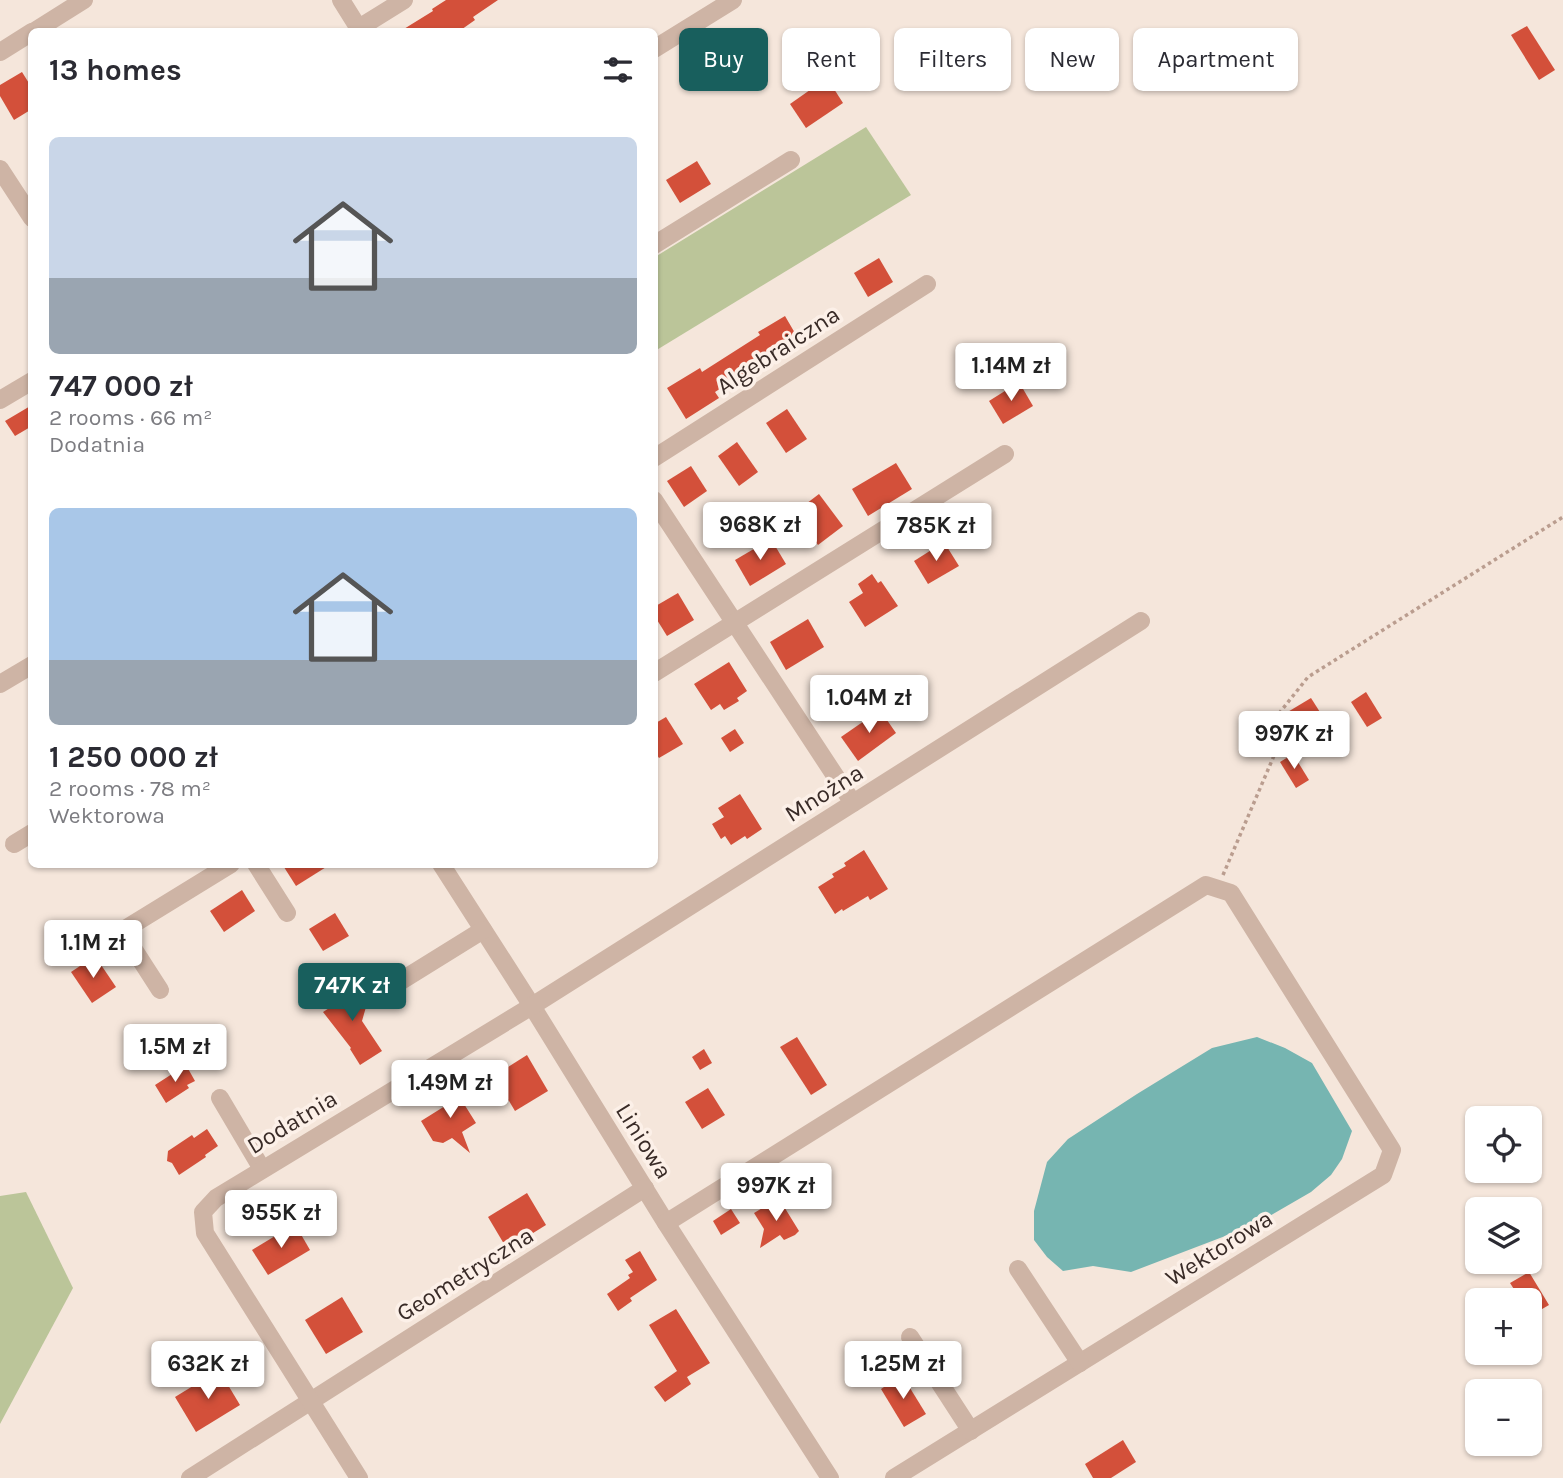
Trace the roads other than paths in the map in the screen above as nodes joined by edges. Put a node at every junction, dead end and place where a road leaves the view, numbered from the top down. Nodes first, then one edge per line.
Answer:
1 (84, 0) edge
2 (341, 0) edge
3 (404, 0) edge
4 (733, 0) edge
5 (38, 28) edge
6 (359, 28) edge
7 (363, 28) edge
8 (28, 34) edge
9 (658, 47) edge
10 (0, 52) edge
11 (791, 160) dead end
12 (0, 169) edge
13 (28, 212) edge
14 (658, 243) edge
15 (927, 284) dead end
16 (28, 383) edge
17 (0, 400) edge
18 (1005, 454) dead end
19 (658, 455) edge
20 (658, 506) edge
21 (1141, 621) dead end
22 (736, 622) junction
23 (28, 666) edge
24 (658, 671) edge
25 (0, 684) edge
26 (853, 803) junction
27 (28, 835) edge
28 (14, 844) dead end
29 (224, 868) edge
30 (259, 868) edge
31 (444, 868) edge
32 (287, 913) dead end
33 (483, 930) junction
34 (160, 990) dead end
35 (375, 997) dead end
36 (532, 1006) junction
37 (220, 1098) dead end
38 (262, 1169) junction
39 (645, 1188) junction
40 (666, 1223) junction
41 (1018, 1269) dead end
42 (910, 1337) dead end
43 (1080, 1363) junction
44 (310, 1400) junction
45 (971, 1431) junction
46 (190, 1478) edge
47 (359, 1478) edge
48 (830, 1478) edge
49 (894, 1478) edge

1 - 5 street
2 - 6 street
3 - 7 street
4 - 9 street
8 - 10 street
11 - 14 street
12 - 13 street
15 - 19 street, Algebraiczna
16 - 17 street
18 - 22 street
20 - 22 street
21 - 26 street, Mnożna
22 - 24 street
22 - 26 street
23 - 25 street
26 - 36 street, Mnożna
27 - 28 street
29 - 34 street
30 - 32 street
31 - 33 street, Liniowa
33 - 35 street
33 - 36 street, Liniowa
36 - 38 street, Dodatnia
36 - 39 street, Liniowa
37 - 38 street
38 - 44 street, Dodatnia
39 - 40 street, Liniowa
39 - 44 street, Geometryczna
40 - 43 street, Wektorowa
40 - 48 street, Liniowa
41 - 43 street
42 - 45 street
43 - 45 street, Wektorowa
44 - 46 street, Geometryczna
44 - 47 street, Dodatnia
45 - 49 street, Wektorowa

